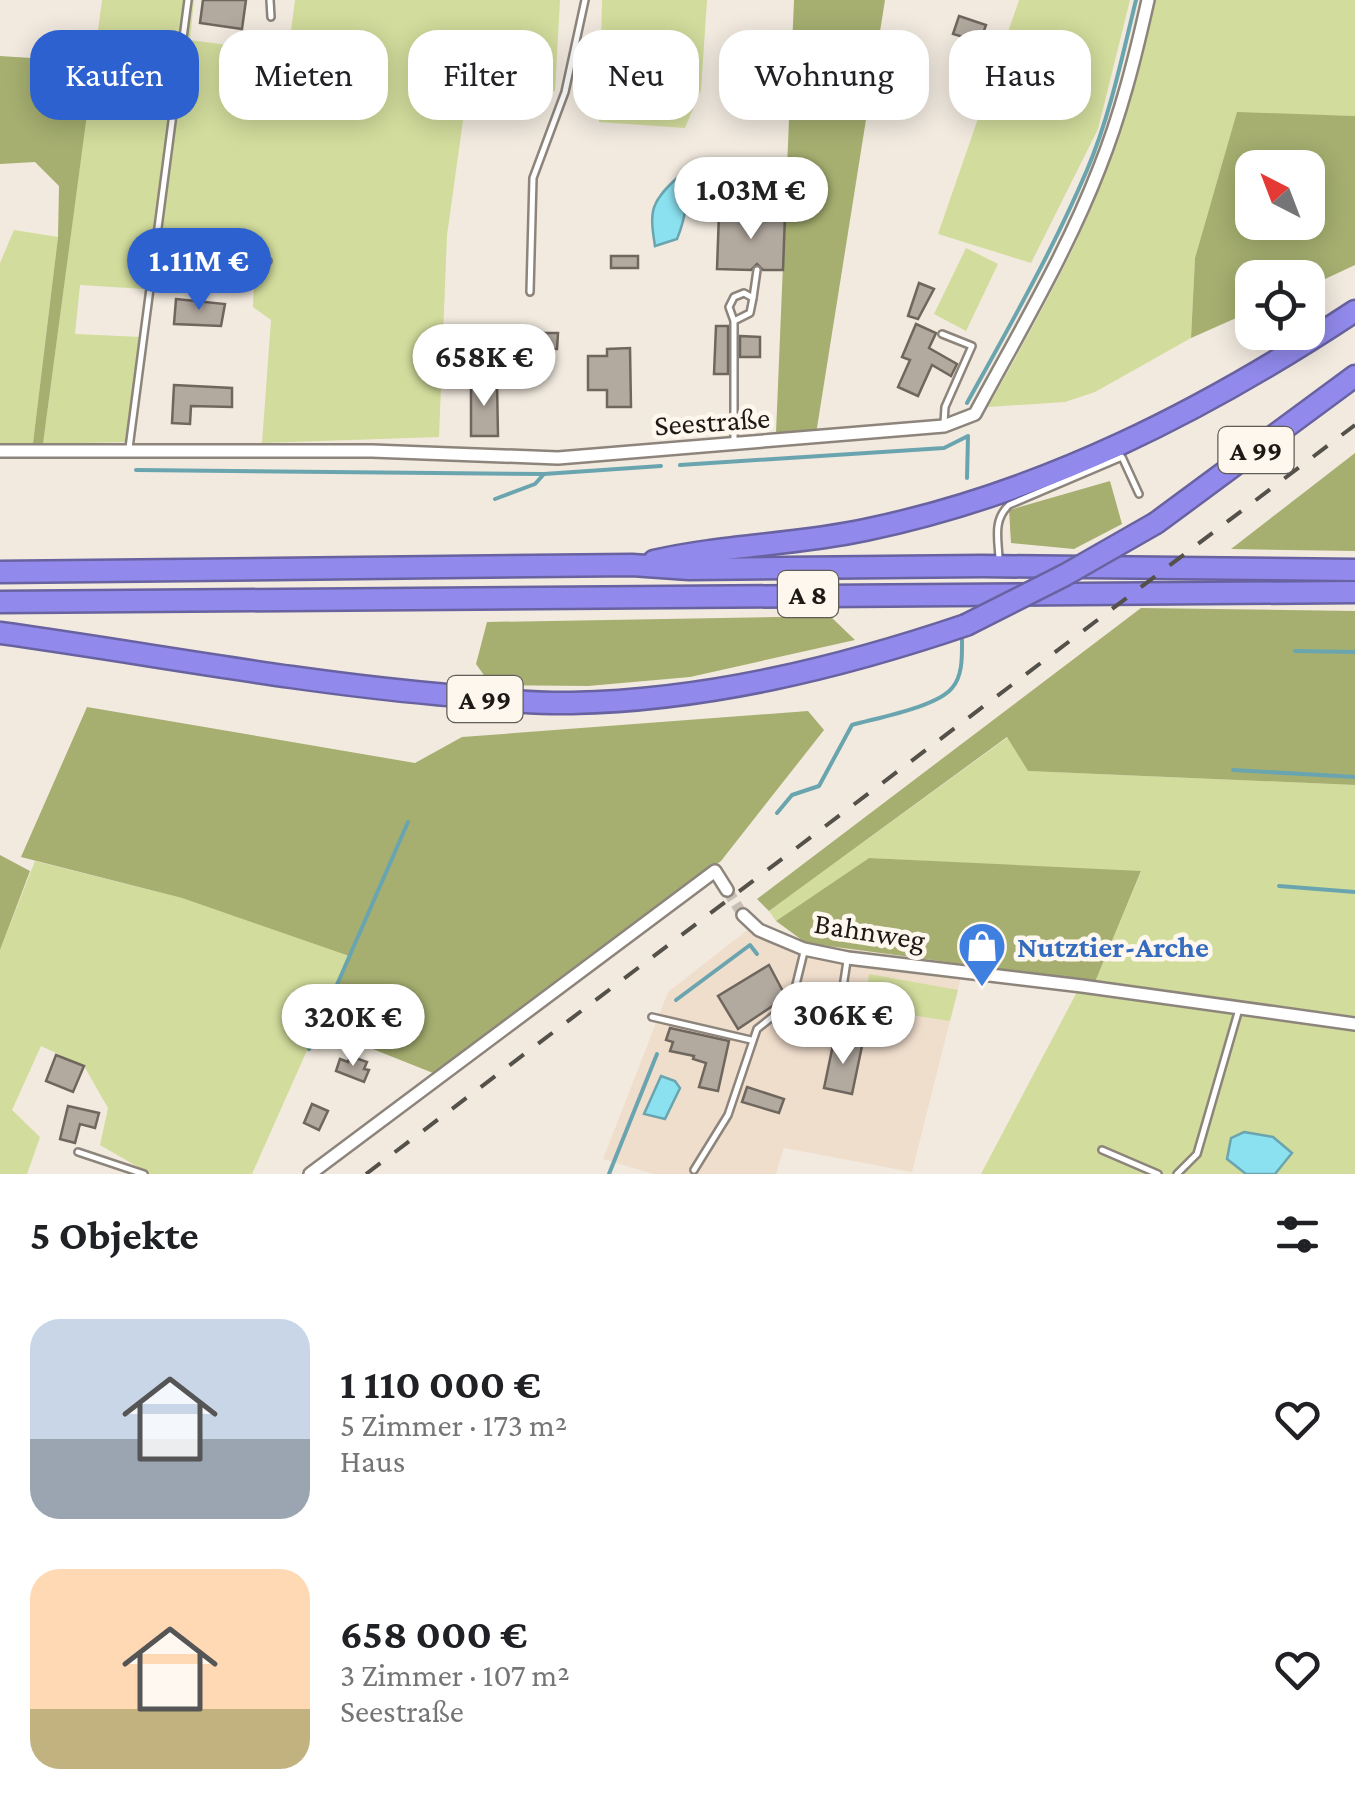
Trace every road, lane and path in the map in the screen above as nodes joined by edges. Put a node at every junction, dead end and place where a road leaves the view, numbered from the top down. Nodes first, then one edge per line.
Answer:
1 (188, 0) edge
2 (270, 0) edge
3 (585, 0) edge
4 (1148, 0) edge
5 (271, 17) dead end
6 (155, 249) junction
7 (268, 261) dead end
8 (757, 270) dead end
9 (530, 292) dead end
10 (753, 298) junction
11 (1355, 311) edge
12 (734, 321) junction
13 (942, 334) dead end
14 (1355, 376) edge
15 (944, 426) junction
16 (750, 428) dead end
17 (750, 444) junction
18 (733, 445) junction
19 (0, 451) edge
20 (129, 451) junction
21 (1138, 494) dead end
22 (632, 566) junction
23 (1000, 566) junction
24 (1355, 570) edge
25 (0, 572) edge
26 (1355, 592) edge
27 (0, 602) edge
28 (0, 633) edge
29 (727, 890) dead end
30 (744, 915) tunnel mouth
31 (804, 948) junction
32 (848, 958) junction
33 (1239, 1009) junction
34 (652, 1017) dead end
35 (1355, 1024) edge
36 (837, 1027) dead end
37 (751, 1040) junction
38 (1102, 1150) dead end
39 (78, 1152) dead end
40 (694, 1170) dead end
41 (144, 1174) edge
42 (310, 1174) edge
43 (1158, 1174) edge
44 (1177, 1174) edge

1 - 6 lane
2 - 5 lane
3 - 9 lane
4 - 15 street, Seestraße
6 - 7 lane
6 - 20 lane
8 - 10 lane
10 - 12 lane
10 - 12 lane
11 - 22 highway, A 99
12 - 18 lane
13 - 15 lane
14 - 28 highway, A 99, bridge
15 - 17 street, Seestraße
16 - 17 lane
17 - 18 street, Seestraße
18 - 20 street, Seestraße
19 - 20 street, Seestraße
21 - 23 lane
22 - 23 highway, A 8
22 - 25 highway, A 8
23 - 24 highway, A 8
26 - 27 highway, A 8
29 - 42 street
30 - 31 street, Bahnweg
31 - 32 street, Bahnweg
31 - 37 lane
32 - 33 street, Bahnweg
32 - 36 lane
33 - 35 street, Bahnweg
33 - 44 lane
34 - 37 lane
37 - 40 lane
38 - 43 lane
39 - 41 lane

